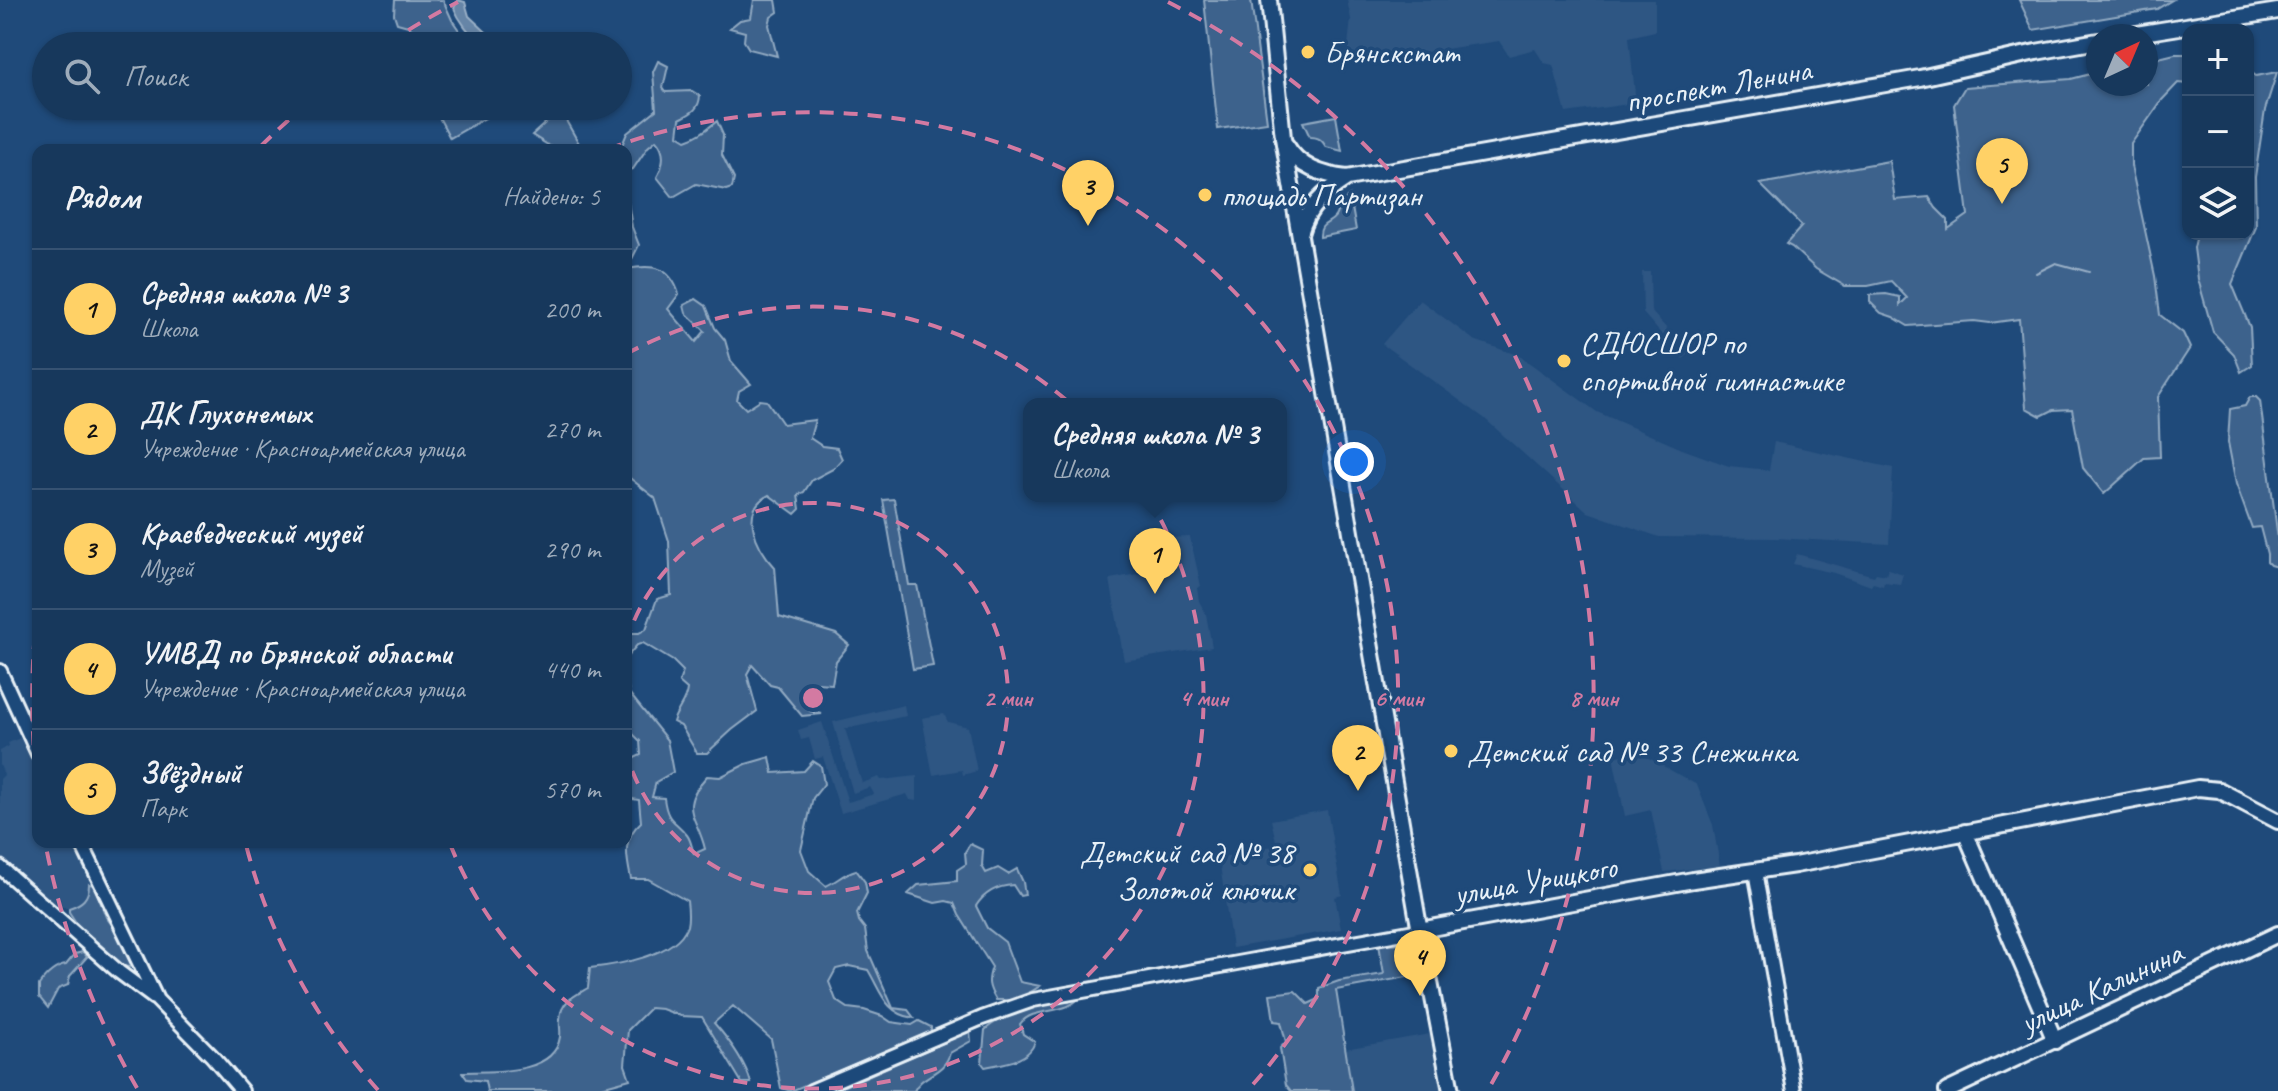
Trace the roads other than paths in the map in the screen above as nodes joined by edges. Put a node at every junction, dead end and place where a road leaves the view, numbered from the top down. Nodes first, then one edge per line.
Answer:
1 (1269, 0) edge
2 (2278, 11) edge
3 (2158, 30) edge
4 (2086, 43) edge
5 (1283, 138) junction
6 (1347, 178) junction
7 (1300, 236) junction
8 (0, 671) edge
9 (32, 741) edge
10 (2278, 821) edge
11 (1965, 832) junction
12 (84, 848) edge
13 (0, 867) edge
14 (1755, 871) junction
15 (1420, 930) junction
16 (2278, 934) edge
17 (157, 1000) junction
18 (2055, 1041) junction
19 (242, 1091) edge
20 (811, 1091) edge
21 (1451, 1091) edge
22 (1794, 1091) edge
23 (1947, 1091) edge

1 - 5 main road
2 - 3 main road
4 - 6 main road, проспект Ленина
5 - 6 main road
5 - 7 main road
6 - 7 main road
7 - 15 main road
8 - 9 main road
10 - 11 main road, улица Урицкого
11 - 14 main road, улица Урицкого
11 - 18 main road
12 - 17 main road
13 - 17 main road
14 - 15 main road, улица Урицкого
14 - 22 main road
15 - 20 main road, улица Урицкого
15 - 21 main road
16 - 18 main road, улица Калинина
17 - 19 main road
18 - 23 main road, улица Калинина

